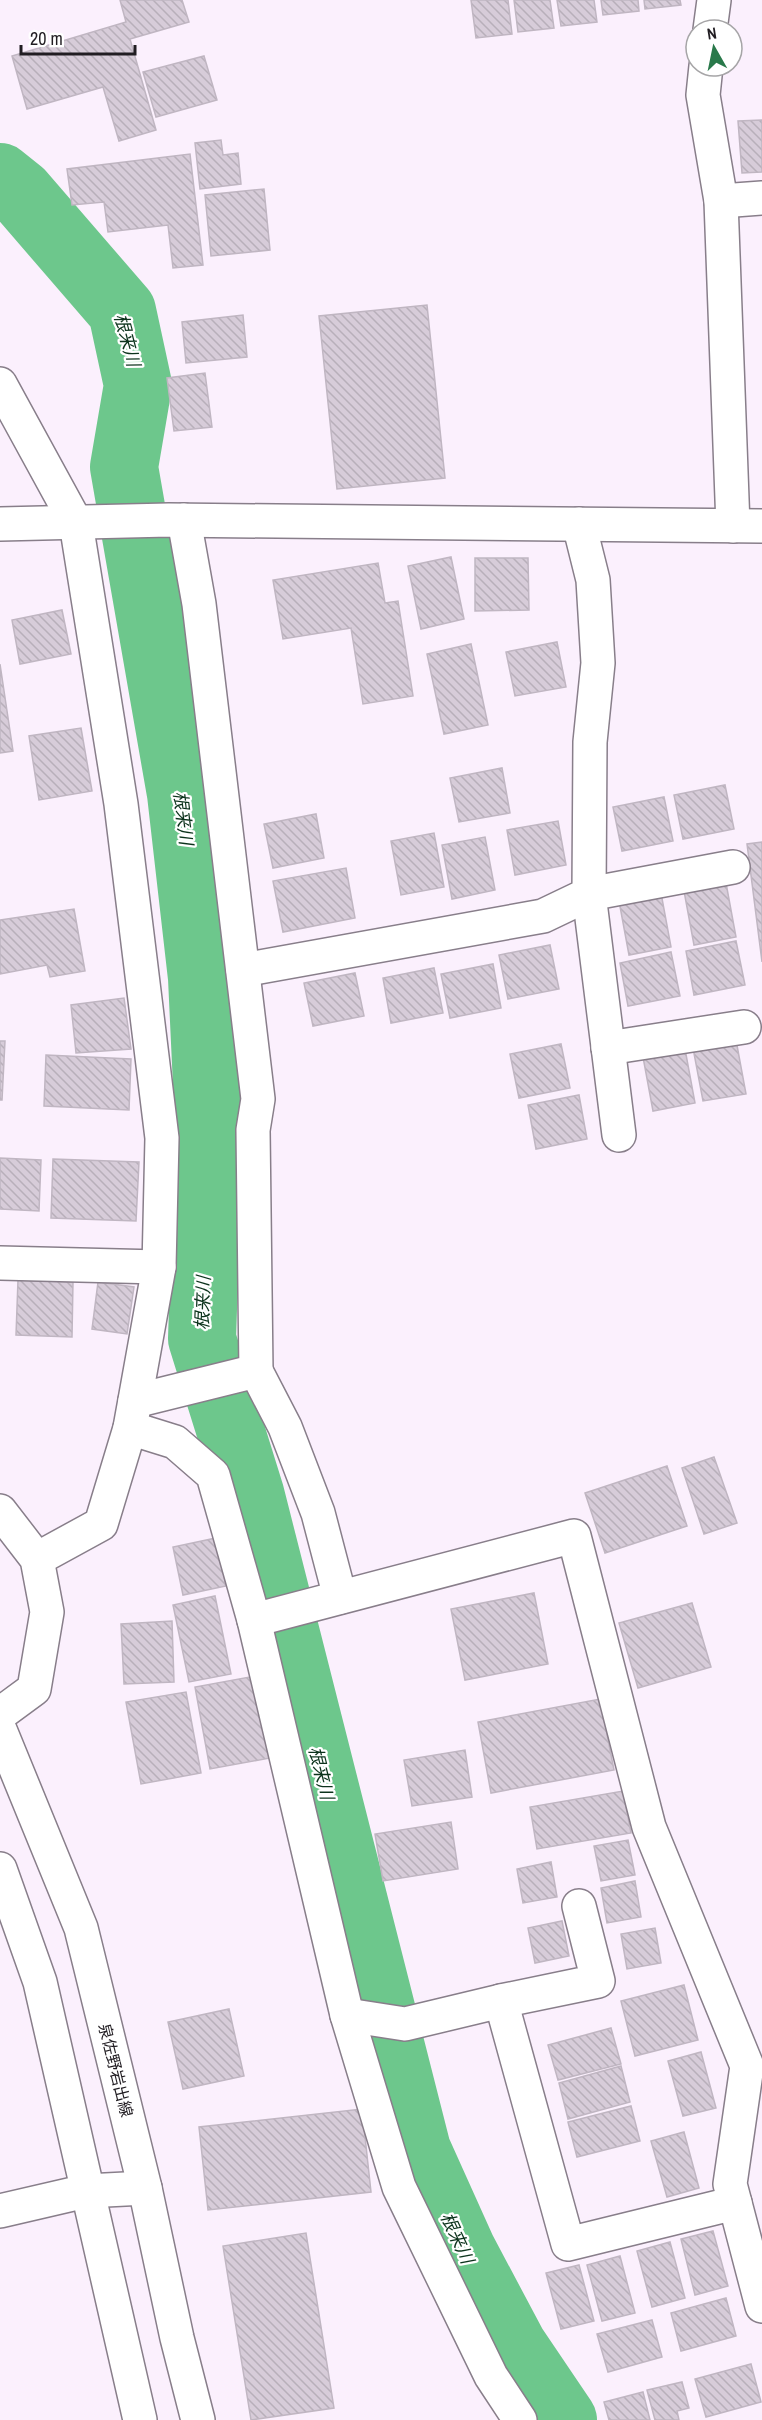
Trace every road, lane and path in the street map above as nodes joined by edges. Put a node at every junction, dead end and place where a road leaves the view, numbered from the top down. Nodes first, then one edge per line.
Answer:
1 (714, 0) edge
2 (712, 18) edge
3 (705, 78) edge
4 (762, 198) edge
5 (721, 201) junction
6 (0, 384) edge
7 (176, 520) junction
8 (88, 522) junction
9 (0, 524) edge
10 (579, 524) junction
11 (748, 526) edge
12 (733, 867) dead end
13 (589, 894) junction
14 (243, 970) junction
15 (744, 1027) dead end
16 (608, 1048) junction
17 (618, 1135) dead end
18 (0, 1263) edge
19 (159, 1267) junction
20 (249, 1373) junction
21 (133, 1414) junction
22 (0, 1511) edge
23 (38, 1559) junction
24 (340, 1597) junction
25 (254, 1620) junction
26 (0, 1714) edge
27 (0, 1730) edge
28 (0, 1869) edge
29 (579, 1906) dead end
30 (501, 2001) junction
31 (347, 2015) junction
32 (145, 2188) junction
33 (86, 2191) junction
34 (735, 2203) junction
35 (0, 2211) edge
36 (762, 2306) edge
37 (140, 2420) edge
38 (198, 2420) edge
39 (520, 2420) edge

1 - 2 street
3 - 5 street
4 - 5 street
5 - 11 street
6 - 8 street
7 - 8 street
7 - 10 street
7 - 14 street
8 - 9 street
8 - 19 street
10 - 11 street
10 - 13 street
12 - 13 street
13 - 14 street
13 - 16 street
14 - 20 street
15 - 16 street
16 - 17 street
18 - 19 street
19 - 21 street
20 - 21 street
20 - 24 street
21 - 23 street
21 - 25 street
22 - 23 street
23 - 26 street
24 - 25 street
24 - 34 street
25 - 31 street
27 - 32 street, 泉佐野岩出線
28 - 33 street
29 - 30 street
30 - 31 street
30 - 34 street
31 - 39 street
32 - 33 street
32 - 38 street, 泉佐野岩出線
33 - 35 street
33 - 37 street
34 - 36 street

